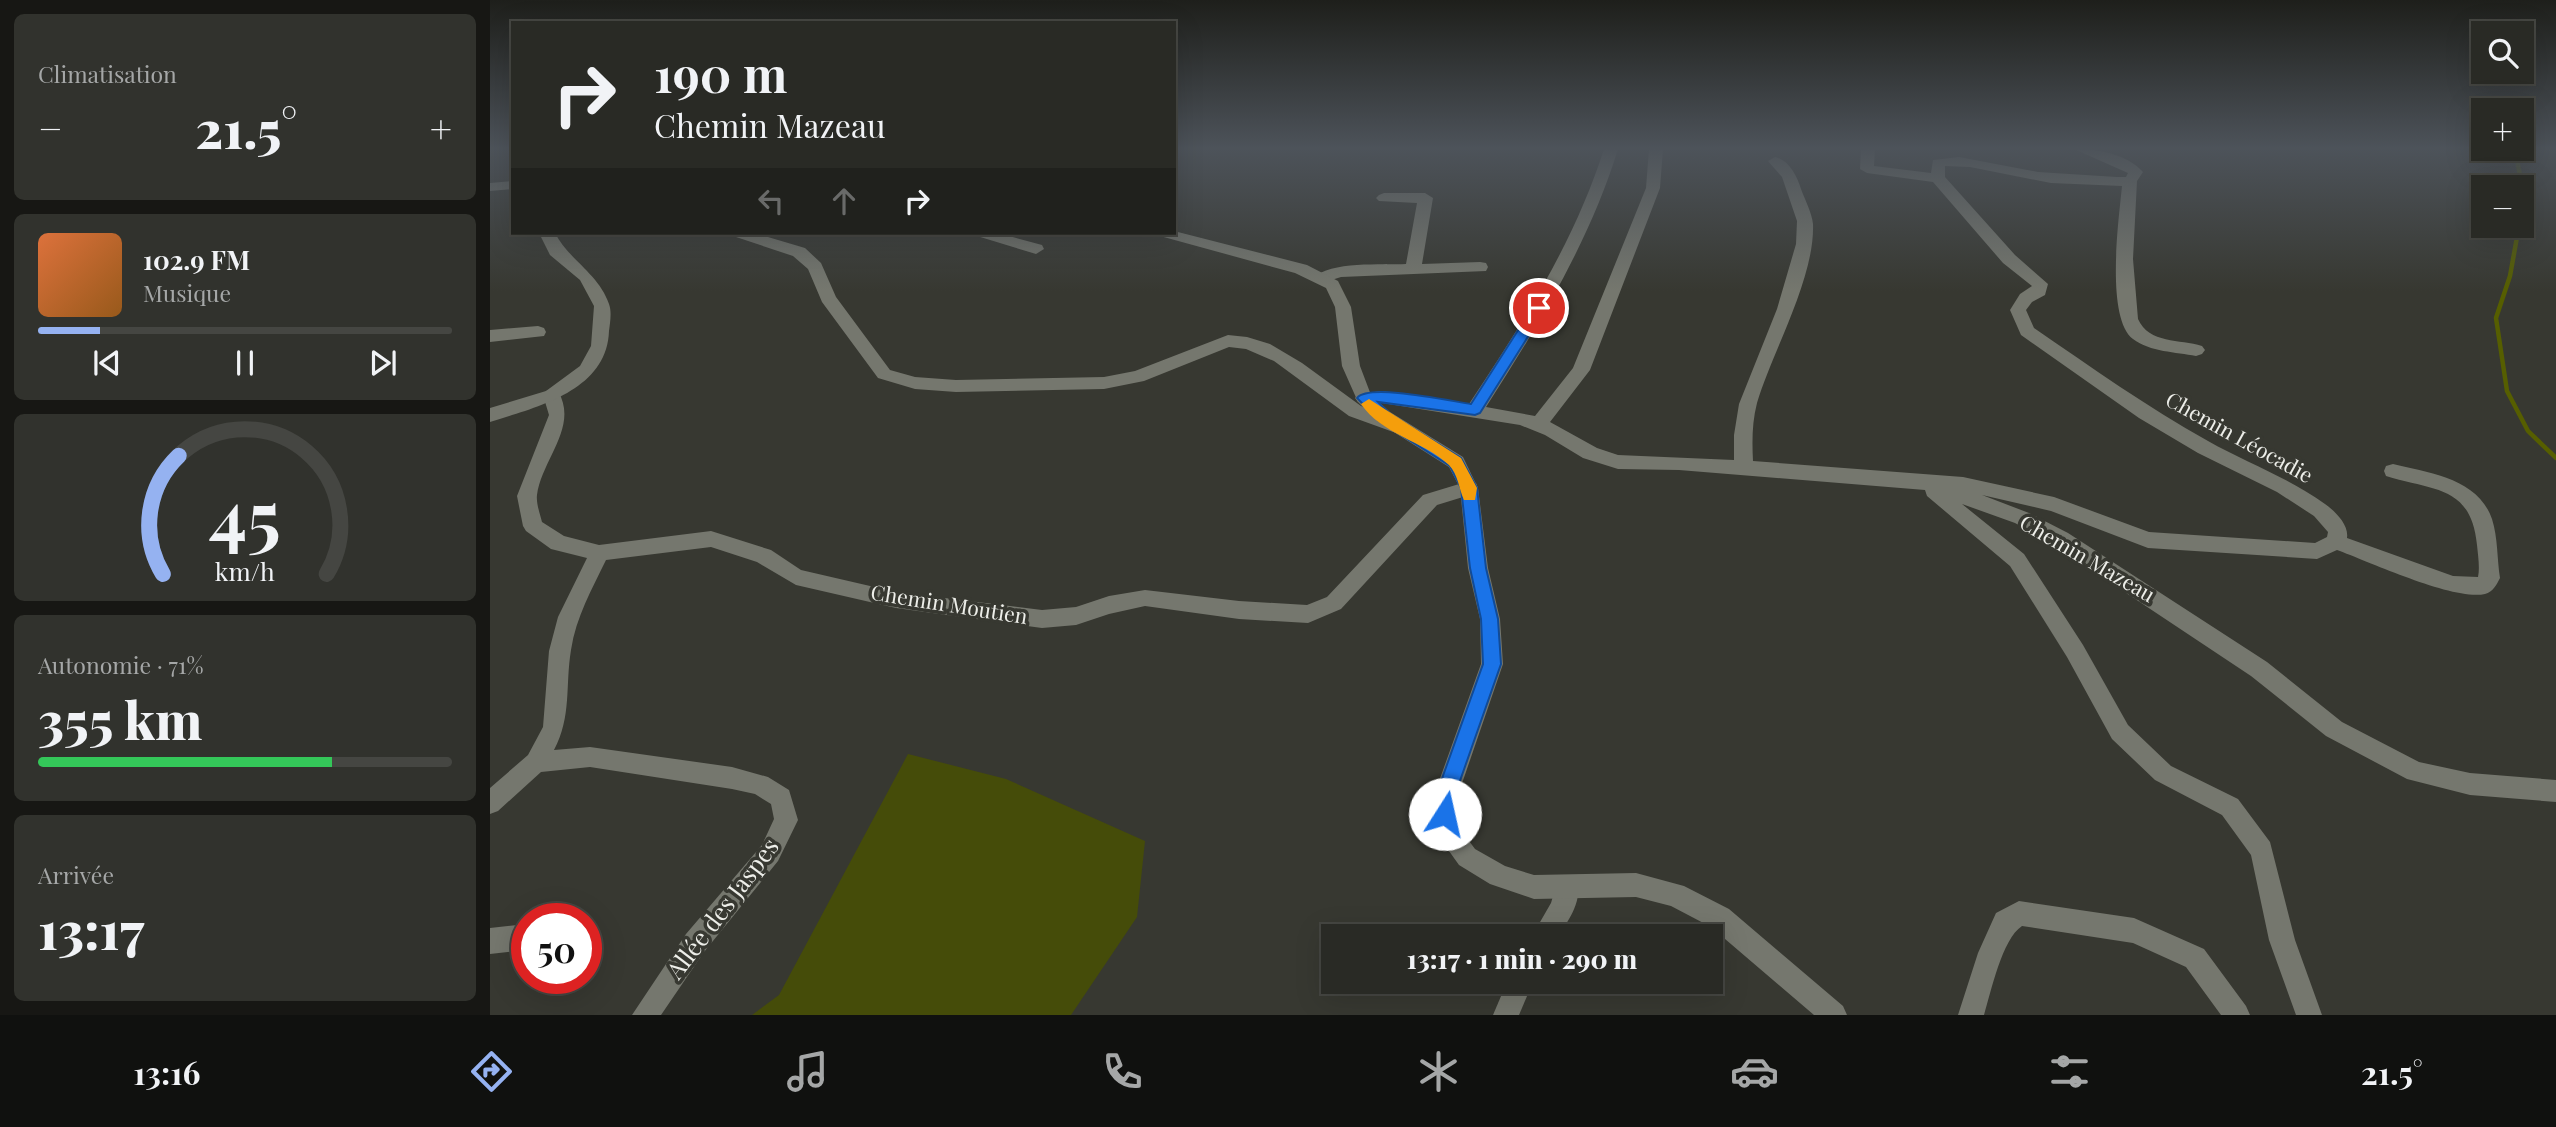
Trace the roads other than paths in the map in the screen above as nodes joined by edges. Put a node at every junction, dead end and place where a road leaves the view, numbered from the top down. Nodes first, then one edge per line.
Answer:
1 (1596, 196) edge
2 (1650, 196) edge
3 (1796, 196) edge
4 (1954, 196) edge
5 (2129, 196) edge
6 (1384, 198) dead end
7 (548, 235) edge
8 (744, 235) edge
9 (989, 235) edge
10 (1173, 235) edge
11 (1035, 248) dead end
12 (1480, 267) dead end
13 (1413, 269) junction
14 (1322, 278) junction
15 (538, 332) dead end
16 (490, 336) edge
17 (2196, 351) dead end
18 (552, 395) junction
19 (1364, 398) junction
20 (1475, 410) junction
21 (490, 415) edge
22 (1538, 425) junction
23 (1400, 427) junction
24 (1744, 468) junction
25 (2393, 471) dead end
26 (1922, 481) junction
27 (1469, 488) junction
28 (2336, 542) junction
29 (599, 553) junction
30 (536, 762) junction
31 (2556, 791) edge
32 (490, 803) edge
33 (1567, 888) junction
34 (1552, 924) edge
35 (511, 938) edge
36 (490, 941) edge
37 (1515, 994) edge
38 (645, 1015) edge
39 (1506, 1015) edge
40 (1834, 1015) edge
41 (1971, 1015) edge
42 (2237, 1015) edge
43 (2309, 1015) edge

1 - 20 street
2 - 22 street
3 - 24 street
4 - 28 street, Chemin Léocadie
5 - 17 street
6 - 13 street
7 - 18 street
8 - 23 street
9 - 11 street
10 - 14 street
12 - 13 street
13 - 14 street
14 - 19 street
15 - 16 street
18 - 21 street
18 - 29 street, Chemin Moutien
19 - 20 street, Chemin Mazeau
19 - 23 street
20 - 22 street, Chemin Mazeau
22 - 24 street, Chemin Mazeau
23 - 27 street
24 - 26 street, Chemin Mazeau
25 - 28 street
26 - 28 street
26 - 31 street, Chemin Mazeau
26 - 43 street
27 - 29 street, Chemin Moutien
27 - 33 street
29 - 30 street
30 - 32 street
30 - 38 street, Allée des Jaspes
33 - 34 street
33 - 40 street
35 - 36 street
37 - 39 street
41 - 42 street

